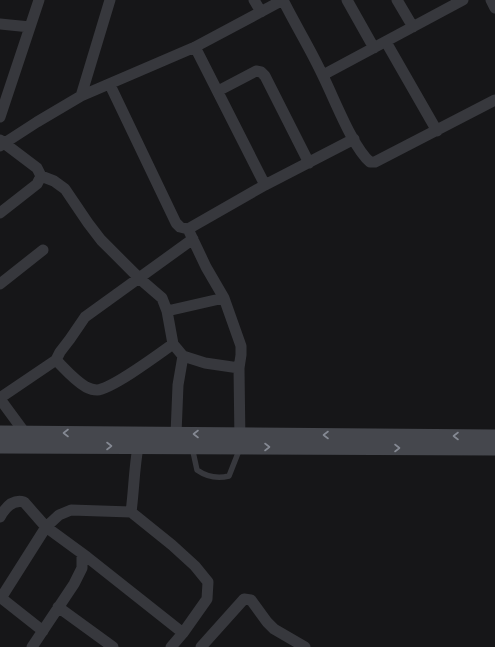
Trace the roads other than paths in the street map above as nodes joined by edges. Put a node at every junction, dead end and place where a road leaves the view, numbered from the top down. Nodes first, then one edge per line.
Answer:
1 (39, 0) edge
2 (110, 0) edge
3 (254, 0) edge
4 (283, 0) edge
5 (347, 0) edge
6 (397, 0) edge
7 (463, 0) edge
8 (261, 12) junction
9 (0, 24) edge
10 (30, 27) junction
11 (413, 27) junction
12 (386, 42) junction
13 (195, 47) junction
14 (374, 48) junction
15 (323, 75) junction
16 (110, 85) junction
17 (218, 91) junction
18 (81, 96) junction
19 (495, 100) edge
20 (0, 117) edge
21 (437, 131) junction
22 (354, 139) junction
23 (2, 143) edge
24 (308, 163) junction
25 (41, 176) junction
26 (265, 185) junction
27 (0, 213) edge
28 (191, 234) junction
29 (43, 250) dead end
30 (140, 279) junction
31 (0, 284) edge
32 (224, 298) junction
33 (167, 311) junction
34 (173, 344) junction
35 (183, 356) junction
36 (56, 360) junction
37 (239, 368) junction
38 (0, 398) edge
39 (0, 433) edge
40 (25, 433) junction
41 (176, 434) junction
42 (495, 437) edge
43 (240, 441) junction
44 (0, 446) edge
45 (138, 447) junction
46 (192, 447) junction
47 (495, 448) edge
48 (131, 512) junction
49 (0, 516) edge
50 (46, 527) junction
51 (82, 554) junction
52 (1, 598) edge
53 (58, 607) junction
54 (43, 631) junction
55 (183, 633) junction
56 (32, 647) edge
57 (113, 647) edge
58 (171, 647) edge
59 (201, 647) edge
60 (305, 647) edge

1 - 10 street
2 - 18 street
3 - 8 street
4 - 8 street
4 - 15 street
5 - 14 street
6 - 11 street
7 - 11 street
8 - 13 street
9 - 10 street
10 - 20 street
11 - 12 street
12 - 14 street
12 - 21 street
13 - 16 street
13 - 17 street
14 - 15 street
15 - 22 street
16 - 18 street
16 - 28 street
17 - 24 street
17 - 26 street
18 - 23 street
19 - 21 street
21 - 22 street
22 - 24 street
23 - 25 street
24 - 26 street
25 - 27 street
25 - 30 street
26 - 28 street
28 - 30 street
28 - 32 street
29 - 31 street
30 - 33 street
30 - 36 street
32 - 33 street
32 - 37 street
33 - 34 street
34 - 35 street
34 - 36 street
35 - 37 street
35 - 41 street
36 - 38 street
37 - 43 street
38 - 40 street
39 - 40 main road
41 -> 40 main road
43 -> 41 main road
42 -> 43 main road
43 - 46 main road
43 - 46 lane
43 -> 47 main road
44 -> 45 main road
45 - 46 main road
45 - 48 street
48 - 50 street
48 - 55 street
49 - 50 street
50 - 51 street
50 - 52 street
51 - 53 street
51 - 55 street
52 - 54 street
53 - 54 street
53 - 57 street
54 - 56 street
55 - 58 street
59 - 60 street

